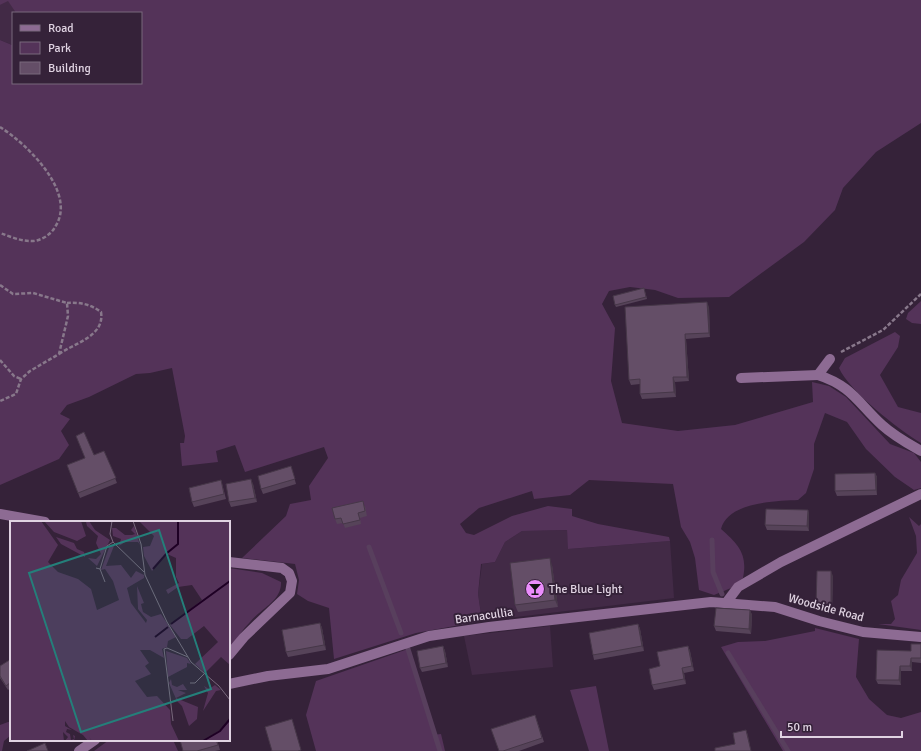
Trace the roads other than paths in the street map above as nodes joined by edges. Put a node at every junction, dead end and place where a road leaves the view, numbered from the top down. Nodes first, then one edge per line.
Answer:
1 (830, 359) road end
2 (818, 375) junction
3 (741, 378) dead end
4 (921, 451) edge
5 (921, 494) edge
6 (0, 514) edge
7 (39, 521) edge
8 (230, 562) edge
9 (726, 603) junction
10 (748, 604) joint
11 (921, 637) edge
12 (230, 653) edge
13 (230, 684) edge
14 (92, 741) edge
15 (79, 751) edge

1 - 2 street
2 - 3 street
2 - 4 street
5 - 9 street
6 - 7 street
8 - 12 street
9 - 10 street, Barnacullia
9 - 13 street, Barnacullia
10 - 11 street, Woodside Road
14 - 15 street

